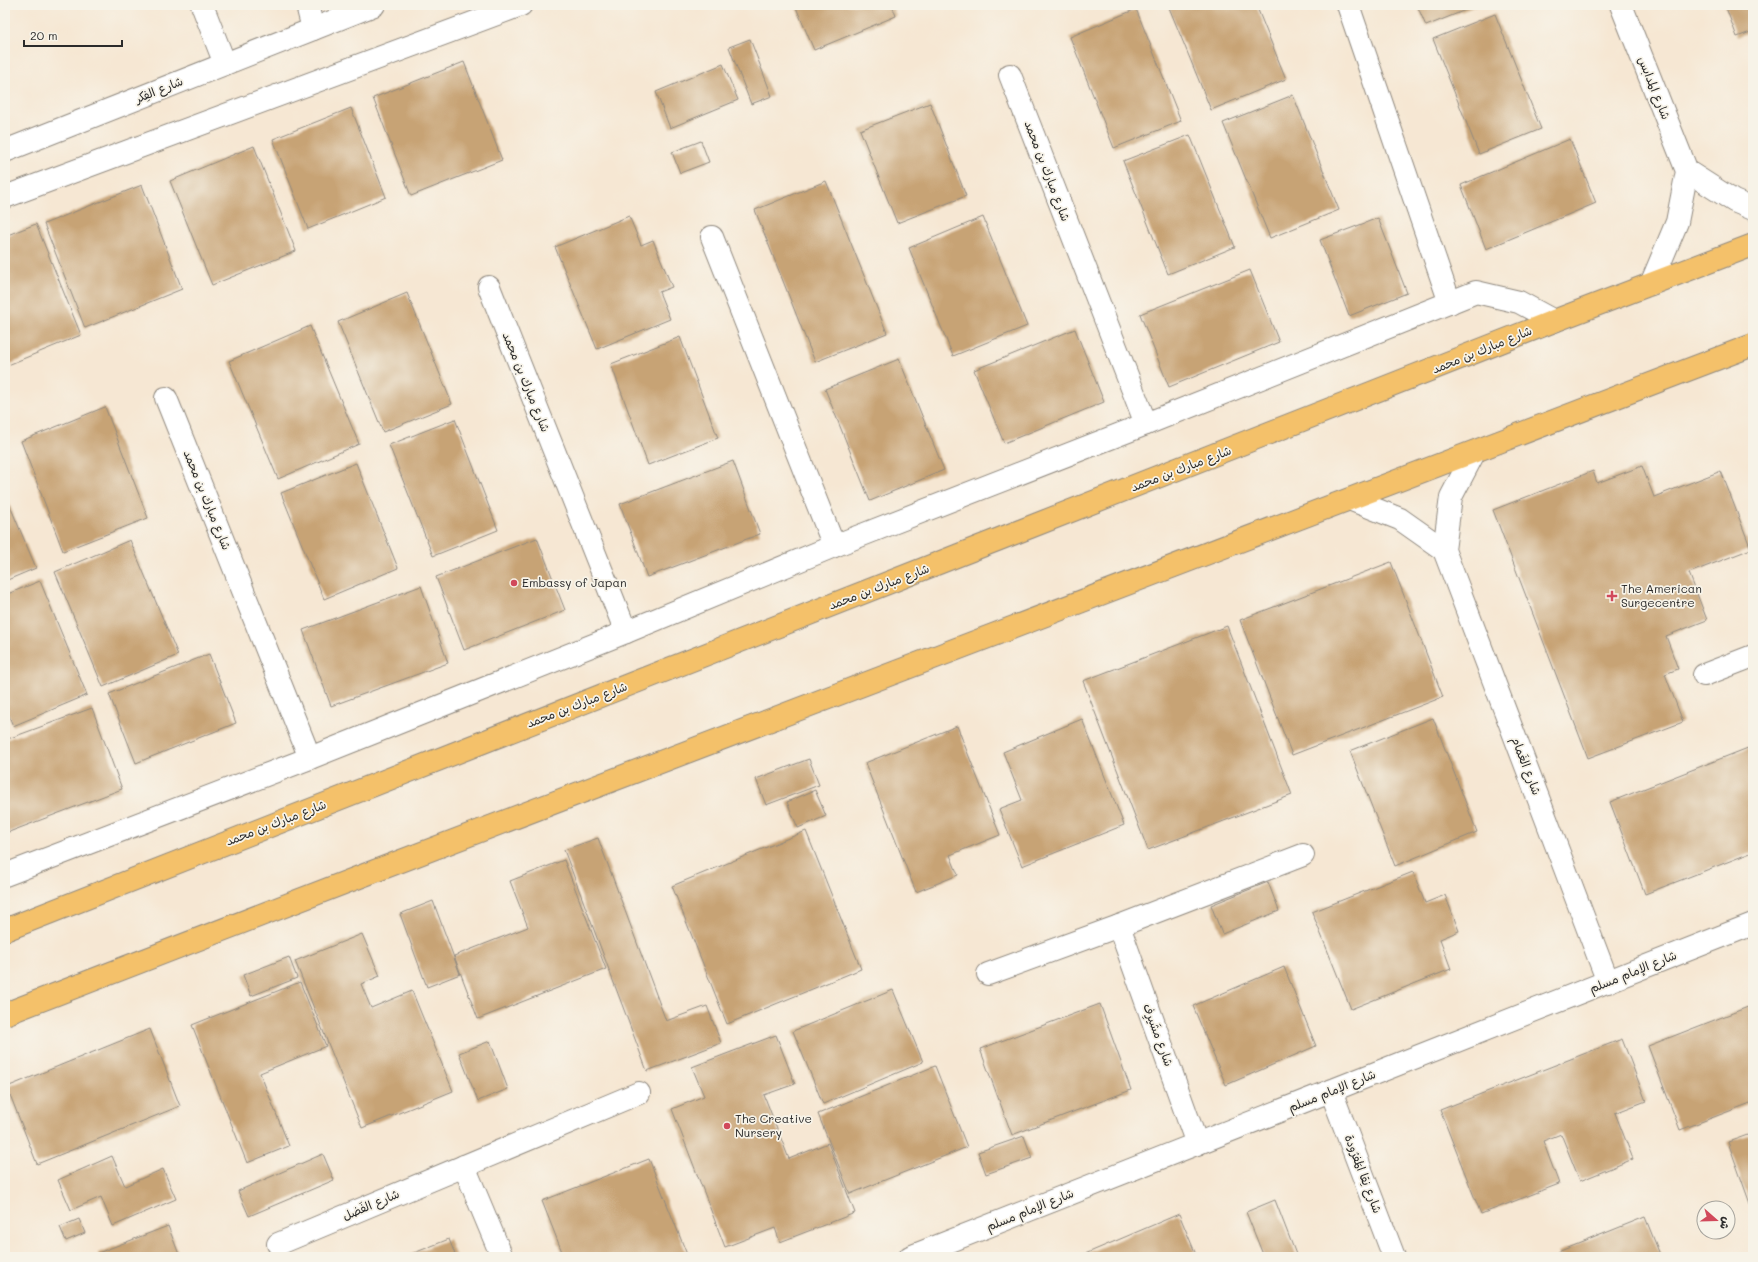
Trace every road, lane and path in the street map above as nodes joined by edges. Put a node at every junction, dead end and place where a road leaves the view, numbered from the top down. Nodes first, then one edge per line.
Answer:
1 (202, 5) edge
2 (307, 5) edge
3 (374, 5) edge
4 (521, 5) edge
5 (1348, 5) edge
6 (1621, 5) edge
7 (313, 29) junction
8 (225, 64) junction
9 (1010, 75) dead end
10 (5, 151) edge
11 (1687, 171) junction
12 (5, 197) edge
13 (1753, 209) edge
14 (712, 237) dead end
15 (1753, 245) edge
16 (1651, 284) junction
17 (489, 287) dead end
18 (1450, 303) junction
19 (1554, 321) junction
20 (1753, 345) edge
21 (166, 398) dead end
22 (1146, 424) junction
23 (1474, 453) junction
24 (1352, 500) junction
25 (834, 546) junction
26 (1444, 550) junction
27 (626, 632) junction
28 (1753, 656) edge
29 (1704, 675) dead end
30 (310, 758) junction
31 (1303, 855) dead end
32 (5, 875) edge
33 (1753, 924) edge
34 (1119, 926) junction
35 (5, 930) edge
36 (988, 974) dead end
37 (1608, 982) junction
38 (5, 1014) edge
39 (1331, 1091) junction
40 (639, 1092) dead end
41 (1197, 1144) junction
42 (464, 1166) junction
43 (278, 1244) dead end
44 (502, 1257) edge
45 (910, 1257) edge
46 (1394, 1257) edge

1 - 8 street
2 - 7 street
3 - 7 street, شارع الفِكر
4 - 12 street
5 - 18 street
6 - 11 street, شارع المدابس
7 - 8 street, شارع الفِكر
8 - 10 street, شارع الفِكر
9 - 22 street, شارع مبارك بن محمد
11 - 13 street
11 - 16 street
14 - 25 street
15 - 16 main road, شارع مبارك بن محمد
16 - 19 main road, شارع مبارك بن محمد
17 - 27 street, شارع مبارك بن محمد
18 - 19 street
18 - 22 street
19 - 35 main road, شارع مبارك بن محمد
20 - 23 main road
21 - 30 street, شارع مبارك بن محمد
22 - 25 street
23 - 24 main road
23 - 26 street, شارع الغَمام
24 - 26 street
24 - 38 main road
25 - 27 street
26 - 37 street, شارع الغَمام
27 - 30 street
28 - 29 street
30 - 32 street
31 - 34 street
33 - 37 street, شارع الإمام مسلم
34 - 36 street
34 - 41 street, شارع مشَيرِف
37 - 39 street, شارع الإمام مسلم
39 - 41 street, شارع الإمام مسلم
39 - 46 street, شارع نِقا المَفرُودة
40 - 42 street, شارع الفَضل
41 - 45 street, شارع الإمام مسلم
42 - 43 street, شارع الفَضل
42 - 44 street

